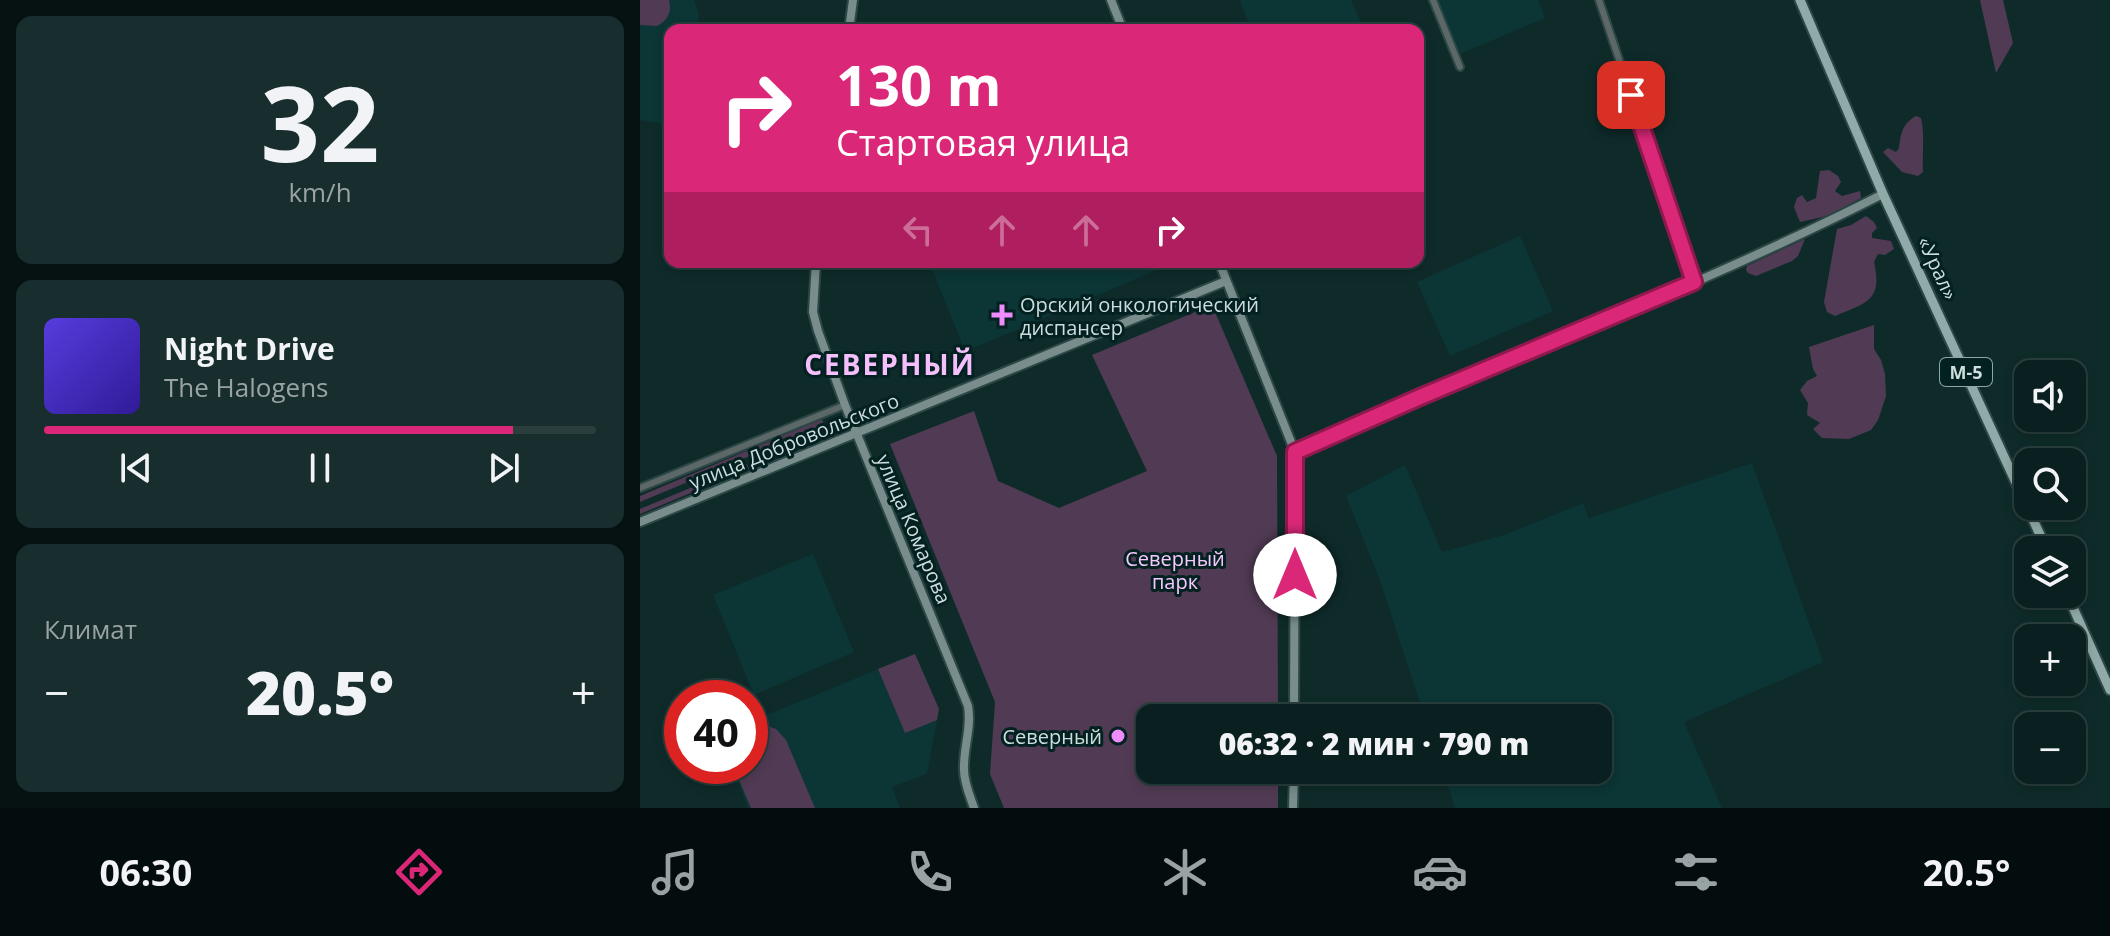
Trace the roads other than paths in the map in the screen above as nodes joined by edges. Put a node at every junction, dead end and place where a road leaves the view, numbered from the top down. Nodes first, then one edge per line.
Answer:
1 (853, 0) edge
2 (1111, 0) edge
3 (1433, 0) edge
4 (1599, 0) edge
5 (1800, 0) edge
6 (850, 24) edge
7 (1121, 24) edge
8 (1460, 67) dead end
9 (1883, 194) junction
10 (816, 268) edge
11 (1221, 268) edge
12 (1226, 281) junction
13 (1694, 282) junction
14 (845, 405) junction
15 (857, 433) junction
16 (1295, 452) junction
17 (640, 488) edge
18 (640, 522) edge
19 (2041, 536) edge
20 (2073, 608) edge
21 (2110, 690) edge
22 (1294, 704) edge
23 (1294, 784) edge
24 (974, 808) edge
25 (1293, 808) edge

1 - 6 main road
2 - 7 main road
3 - 8 street
4 - 13 street
5 - 9 main road, «Урал» / М-5
9 - 13 main road
9 - 19 main road, «Урал» / М-5
10 - 14 main road, улица Комарова
11 - 12 main road
12 - 15 main road, улица Добровольского
12 - 16 main road
13 - 16 main road
14 - 15 main road, улица Комарова
14 - 17 street, улица Добровольского
15 - 18 main road, улица Добровольского
15 - 24 main road, улица Комарова
16 - 22 main road
20 - 21 main road
23 - 25 main road

